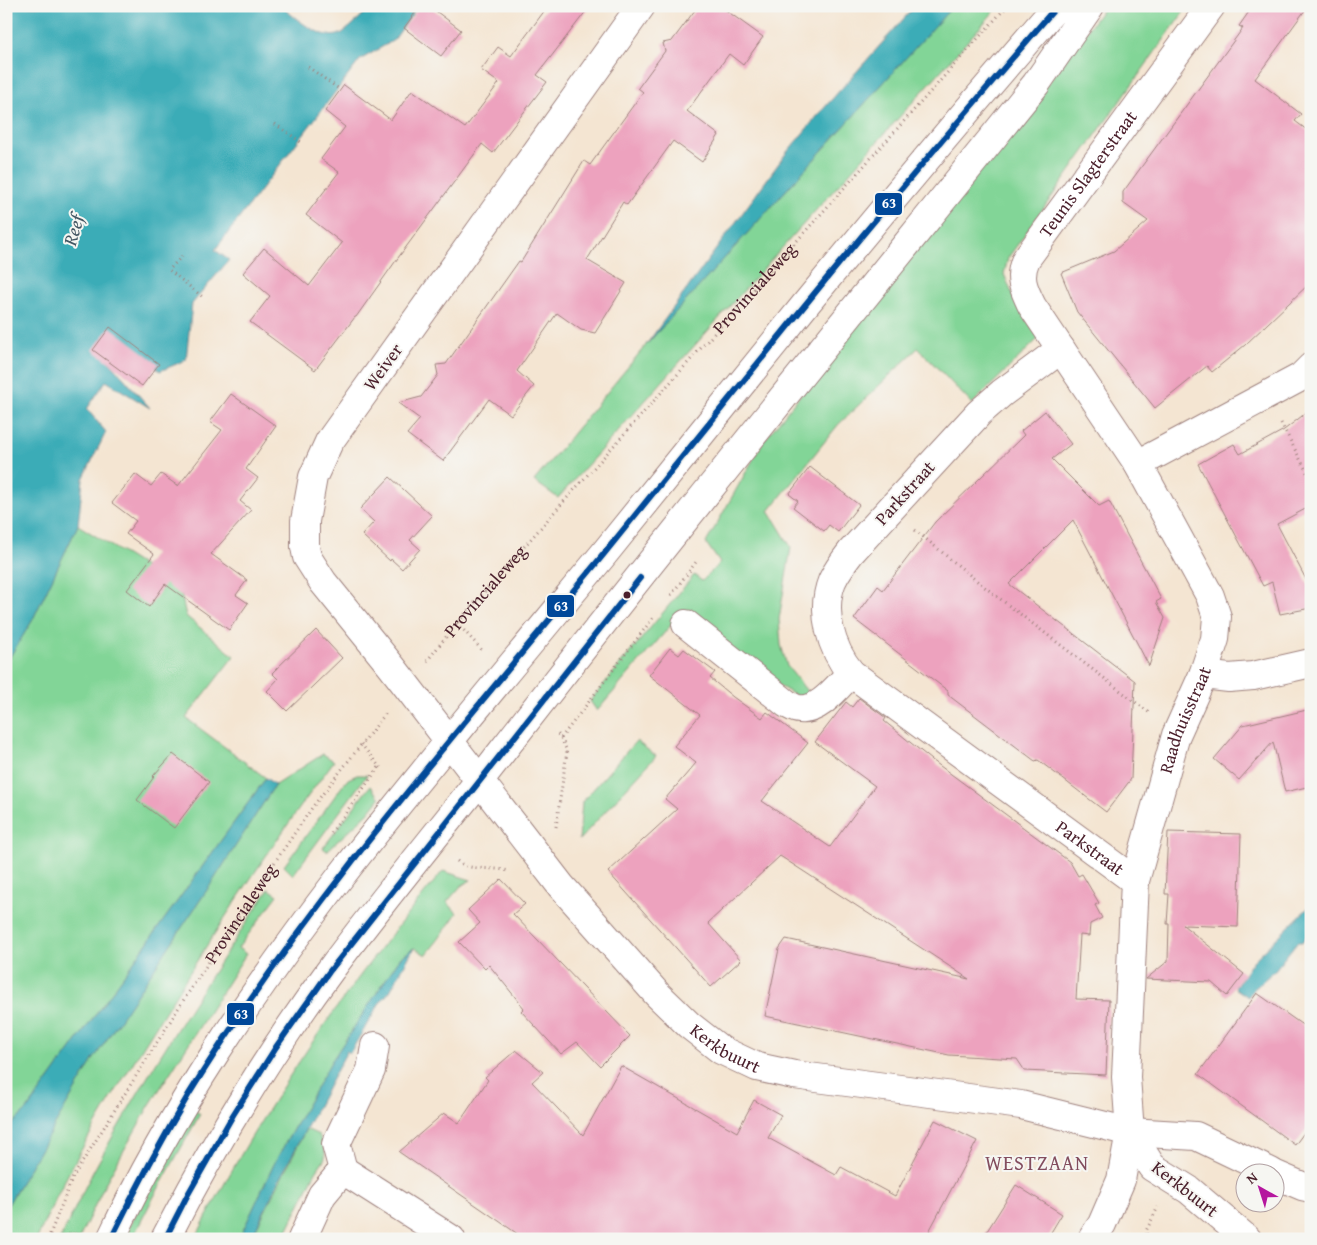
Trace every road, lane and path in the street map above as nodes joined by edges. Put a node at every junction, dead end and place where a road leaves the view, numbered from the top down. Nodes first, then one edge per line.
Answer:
1 (641, 6) edge
2 (1006, 6) edge
3 (1057, 6) edge
4 (1090, 6) edge
5 (1211, 6) edge
6 (308, 67) dead end
7 (339, 89) dead end
8 (276, 124) dead end
9 (301, 142) dead end
10 (182, 256) dead end
11 (204, 298) dead end
12 (1061, 349) junction
13 (1311, 367) edge
14 (1268, 395) junction
15 (1138, 464) junction
16 (1311, 480) edge
17 (890, 509) junction
18 (698, 559) dead end
19 (668, 598) dead end
20 (656, 614) dead end
21 (686, 624) dead end
22 (1311, 663) edge
23 (851, 673) junction
24 (1203, 674) junction
25 (407, 686) junction
26 (1176, 735) junction
27 (561, 738) dead end
28 (449, 741) junction
29 (480, 780) junction
30 (1135, 881) junction
31 (375, 1046) dead end
32 (1130, 1132) junction
33 (1250, 1162) edge
34 (343, 1170) junction
35 (1284, 1178) edge
36 (1311, 1188) edge
37 (48, 1239) edge
38 (110, 1239) edge
39 (166, 1239) edge
40 (302, 1239) edge
41 (451, 1239) edge
42 (1092, 1239) edge
43 (1248, 1239) edge

1 - 25 street, Weiver
2 - 25 path, Provincialeweg
3 - 28 street
4 - 29 street
5 - 12 street, Teunis Slagterstraat
6 - 7 path
8 - 9 path
10 - 11 path
12 - 15 street, Raadhuisstraat
12 - 17 street, Parkstraat
13 - 14 street
14 - 15 street
14 - 16 path
15 - 24 street, Raadhuisstraat
17 - 23 street, Parkstraat
17 - 26 path
18 - 19 path
20 - 27 path
21 - 23 street
22 - 24 street
23 - 30 street, Parkstraat
24 - 26 street, Raadhuisstraat
25 - 28 street, Weiver
25 - 37 path, Provincialeweg
26 - 30 street, Raadhuisstraat
28 - 29 street, Kerkbuurt
28 - 38 street
29 - 32 street, Kerkbuurt
29 - 39 street
30 - 32 street, Raadhuisstraat
31 - 34 street
32 - 33 street, Kerkbuurt
32 - 42 street
32 - 43 street, Kerkbuurt
34 - 40 street
34 - 41 street
35 - 36 street, Kerkbuurt

